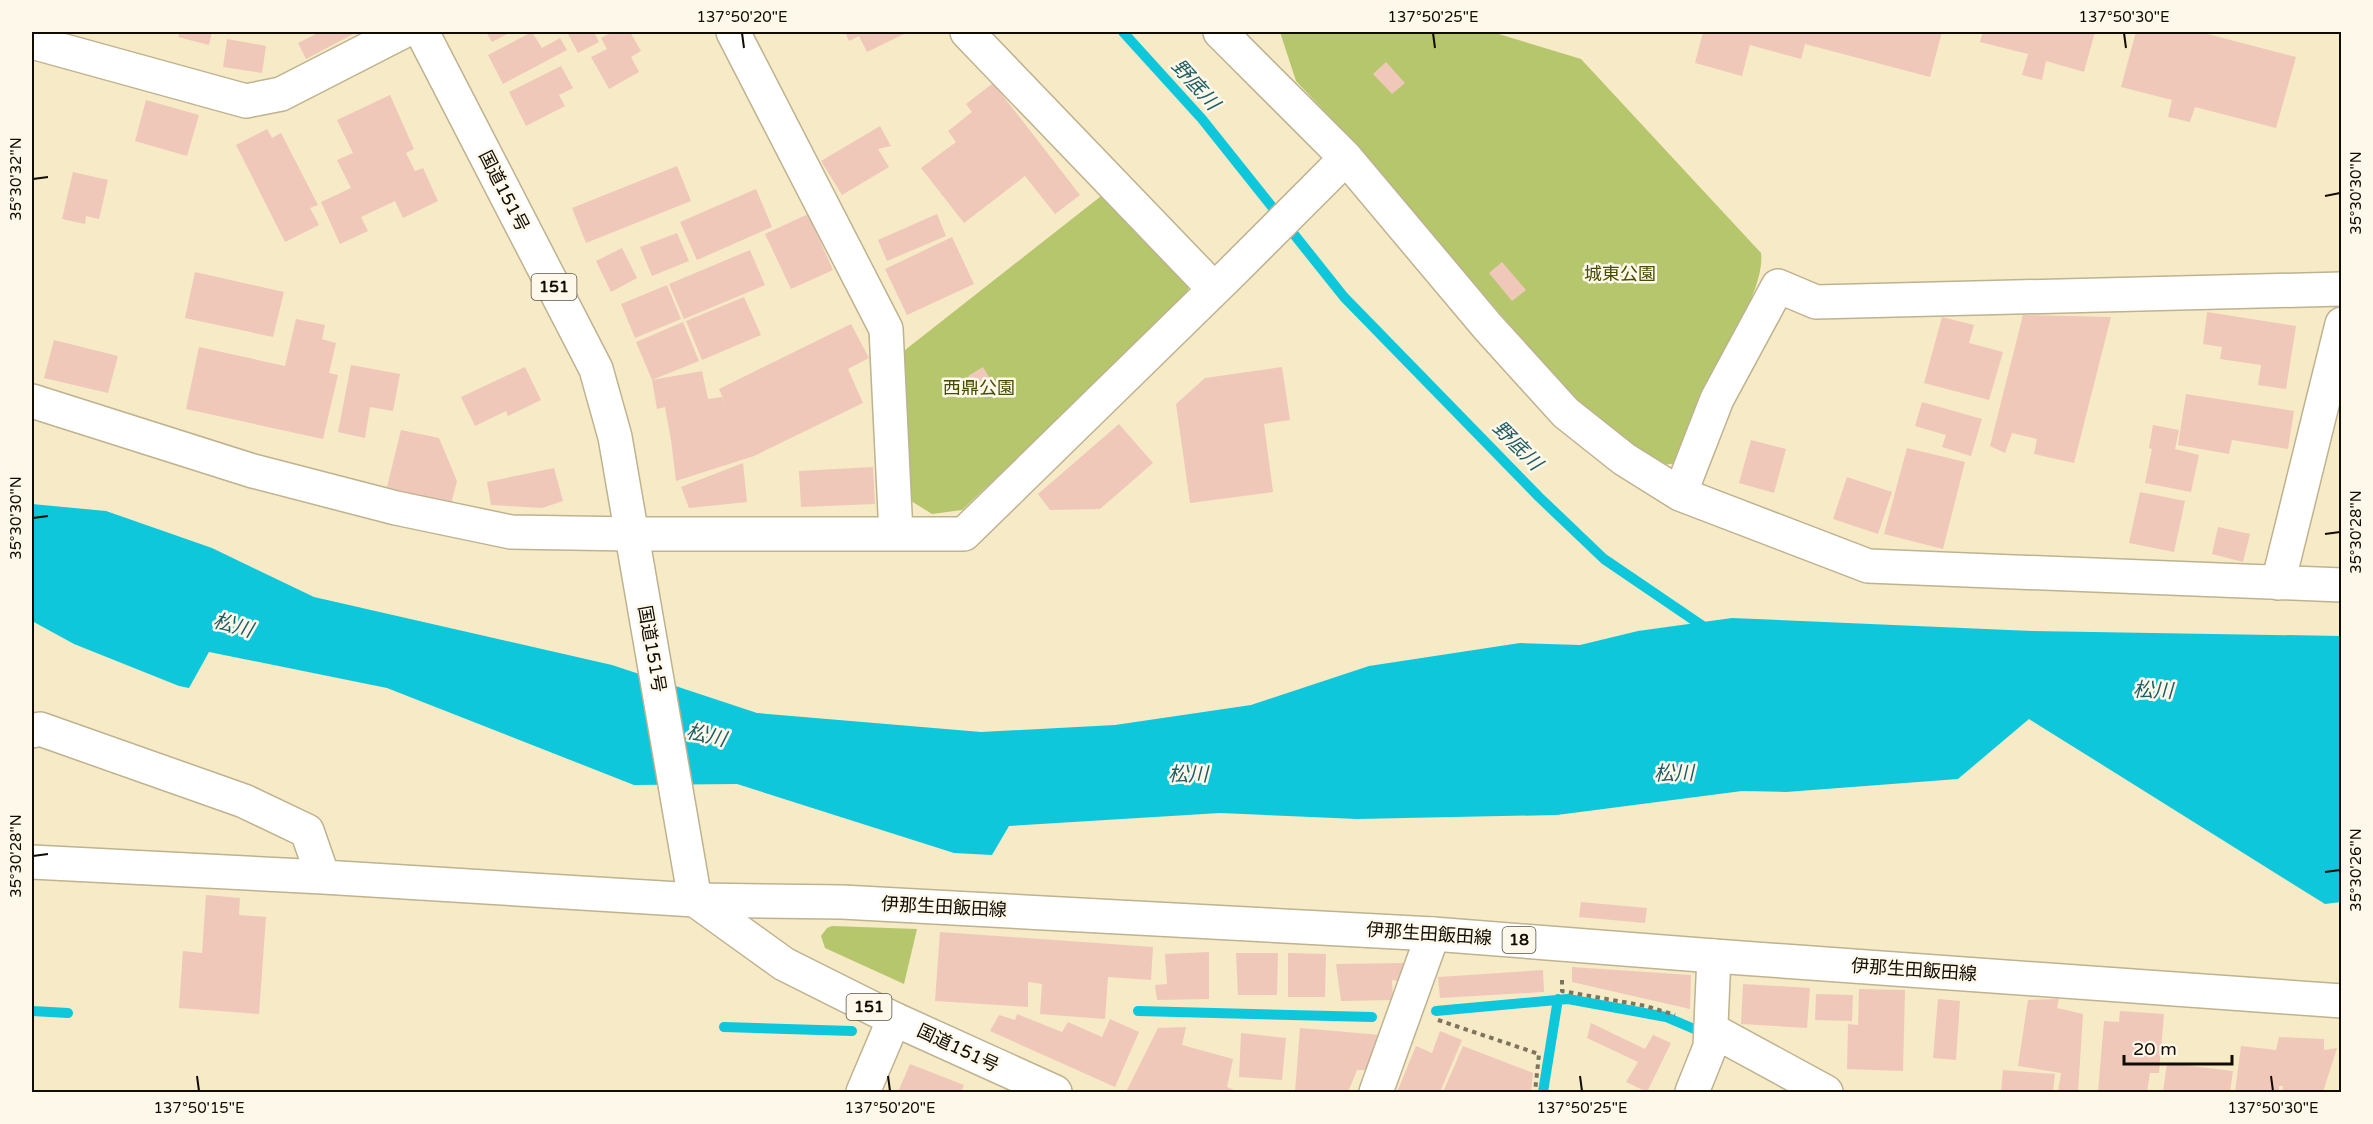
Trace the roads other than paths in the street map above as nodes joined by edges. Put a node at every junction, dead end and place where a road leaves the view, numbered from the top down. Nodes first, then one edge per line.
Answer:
1 (402, 32) edge
2 (422, 32) edge
3 (733, 32) edge
4 (967, 32) edge
5 (1220, 32) edge
6 (32, 42) edge
7 (1346, 158) junction
8 (1223, 280) junction
9 (2342, 289) edge
10 (2342, 324) edge
11 (32, 401) edge
12 (1680, 494) junction
13 (896, 534) junction
14 (635, 547) junction
15 (2278, 583) junction
16 (2342, 585) edge
17 (32, 731) edge
18 (32, 862) edge
19 (323, 876) junction
20 (695, 900) junction
21 (1433, 934) junction
22 (1714, 956) junction
23 (2342, 1001) edge
24 (894, 1018) junction
25 (1712, 1030) junction
26 (863, 1092) edge
27 (1055, 1092) edge
28 (1376, 1092) edge
29 (1692, 1092) edge
30 (1826, 1092) edge

1 - 6 main road
2 - 14 main road, 国道151号 / 151
3 - 13 main road
4 - 8 main road
5 - 7 main road
7 - 8 main road
7 - 12 main road
8 - 13 main road
9 - 12 main road
10 - 15 main road
11 - 14 main road
12 - 15 main road
13 - 14 main road
14 - 20 main road, 国道151号 / 151
15 - 16 main road
17 - 19 main road
18 - 19 main road, 伊那生田飯田線
19 - 20 main road, 伊那生田飯田線
20 - 21 main road, 伊那生田飯田線 / 18
20 - 24 main road, 国道151号 / 151
21 - 22 main road, 伊那生田飯田線 / 18
21 - 28 main road
22 - 23 main road, 伊那生田飯田線 / 18
22 - 25 main road
24 - 26 main road
24 - 27 main road, 国道151号 / 151
25 - 29 main road
25 - 30 main road

